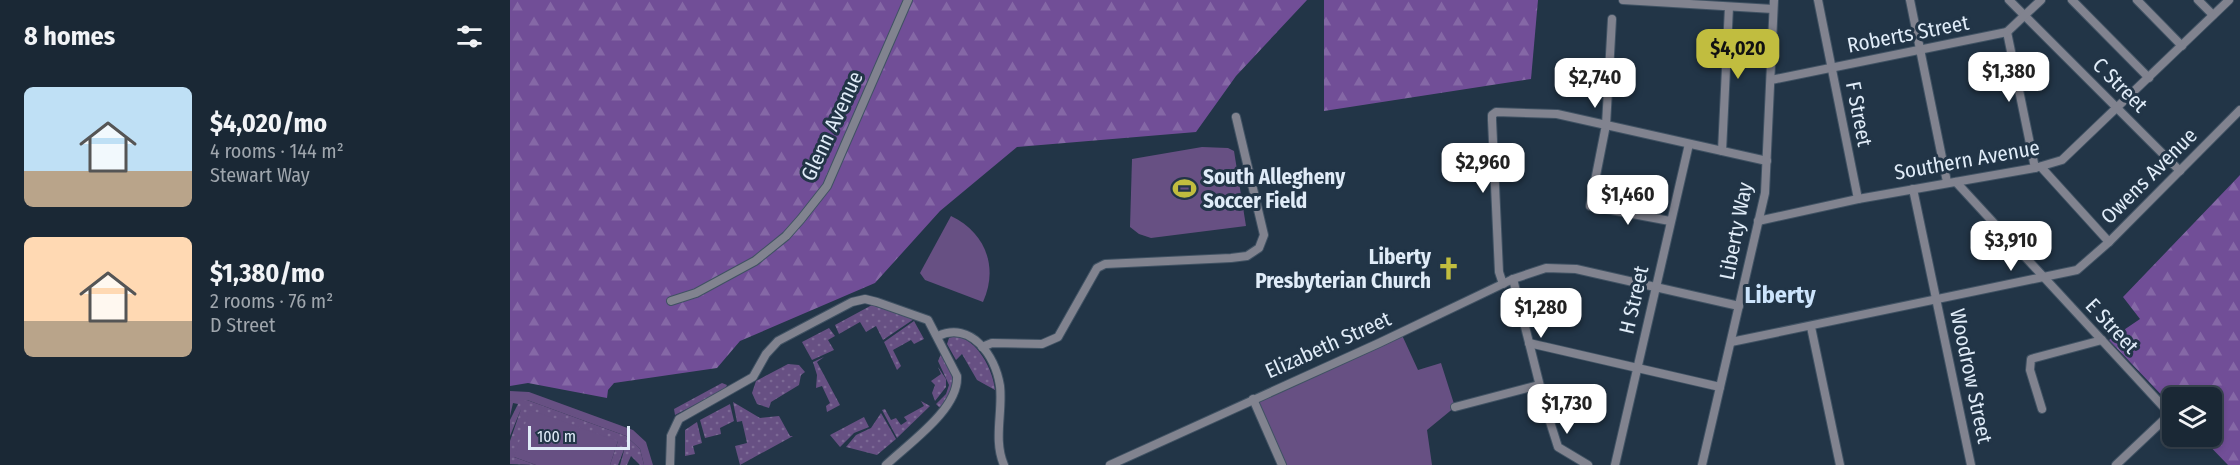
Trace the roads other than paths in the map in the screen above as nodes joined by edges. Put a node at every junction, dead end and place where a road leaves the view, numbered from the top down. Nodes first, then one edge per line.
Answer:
1 (908, 0) edge
2 (1623, 0) edge
3 (1774, 0) edge
4 (1818, 0) edge
5 (1910, 0) edge
6 (2009, 0) edge
7 (2041, 0) edge
8 (2072, 0) edge
9 (2136, 0) edge
10 (2198, 0) edge
11 (2229, 0) edge
12 (1729, 7) junction
13 (1773, 9) junction
14 (2213, 15) junction
15 (2025, 16) junction
16 (1612, 19) dead end
17 (2007, 32) junction
18 (2182, 46) junction
19 (1920, 51) junction
20 (1832, 68) junction
21 (2149, 78) junction
22 (1771, 80) junction
23 (2119, 108) junction
24 (2240, 110) edge
25 (1236, 117) dead end
26 (1606, 125) junction
27 (1689, 144) junction
28 (1722, 151) junction
29 (1767, 161) junction
30 (2038, 167) junction
31 (2180, 171) junction
32 (1947, 182) junction
33 (1956, 182) junction
34 (1912, 189) junction
35 (1858, 199) junction
36 (1670, 221) junction
37 (1758, 221) junction
38 (2109, 242) junction
39 (2042, 278) junction
40 (1513, 279) junction
41 (1503, 284) junction
42 (1656, 286) junction
43 (671, 301) dead end
44 (1936, 301) junction
45 (1739, 306) junction
46 (1811, 327) junction
47 (938, 336) junction
48 (2102, 340) junction
49 (1731, 342) junction
50 (1529, 343) junction
51 (982, 346) junction
52 (1637, 368) junction
53 (1539, 385) junction
54 (1720, 387) junction
55 (1253, 399) junction
56 (1455, 408) dead end
57 (2042, 409) dead end
58 (670, 465) edge
59 (886, 465) edge
60 (1004, 465) edge
61 (1110, 465) edge
62 (1282, 465) edge
63 (1588, 465) edge
64 (1615, 465) edge
65 (1702, 465) edge
66 (1840, 465) edge
67 (1971, 465) edge
68 (2116, 465) edge

1 - 43 street, Glenn Avenue
2 - 12 street
3 - 13 street, Liberty Way
4 - 20 street, F Street
5 - 19 street
6 - 15 street, C Street
7 - 15 street, Roberts Street
8 - 21 street
9 - 18 street
10 - 14 street
11 - 14 street, Southern Avenue
12 - 13 street
12 - 28 street
13 - 22 street, Liberty Way
14 - 18 street, Southern Avenue
15 - 17 street, Roberts Street
15 - 23 street, C Street
16 - 26 street
17 - 19 street, Roberts Street
17 - 30 street
18 - 21 street, Southern Avenue
19 - 20 street, Roberts Street
19 - 32 street
20 - 22 street, Roberts Street
20 - 35 street, F Street
21 - 23 street, Southern Avenue
22 - 29 street, Liberty Way
23 - 30 street, Southern Avenue
23 - 31 street, C Street
24 - 31 street, Owens Avenue
25 - 51 street
26 - 27 street
26 - 36 street
26 - 41 street
27 - 28 street
27 - 36 street, H Street
28 - 29 street
29 - 37 street, Liberty Way
30 - 33 street, Southern Avenue
30 - 38 street
31 - 38 street, Owens Avenue
32 - 33 street, Southern Avenue
32 - 34 street, Southern Avenue
33 - 39 street, E Street
34 - 35 street, Southern Avenue
34 - 44 street, Woodrow Street
35 - 37 street, Southern Avenue
36 - 42 street, H Street
37 - 45 street, Liberty Way
38 - 39 street, Owens Avenue
39 - 44 street, Owens Avenue
39 - 48 street, E Street
40 - 41 street, Elizabeth Street
40 - 42 street, Elizabeth Street
40 - 50 street
41 - 55 street, Elizabeth Street
42 - 45 street, Elizabeth Street
42 - 52 street, H Street
44 - 46 street, Owens Avenue
44 - 67 street, Woodrow Street
45 - 49 street, Liberty Way
46 - 49 street, Owens Avenue
46 - 66 street
47 - 51 street
47 - 58 street
47 - 59 street
48 - 57 street
48 - 68 street, E Street
49 - 54 street, Liberty Way
50 - 52 street
50 - 53 street
51 - 60 street
52 - 54 street
52 - 64 street, H Street
53 - 56 street
53 - 63 street
54 - 65 street, Liberty Way
55 - 61 street, Elizabeth Street
55 - 62 street

